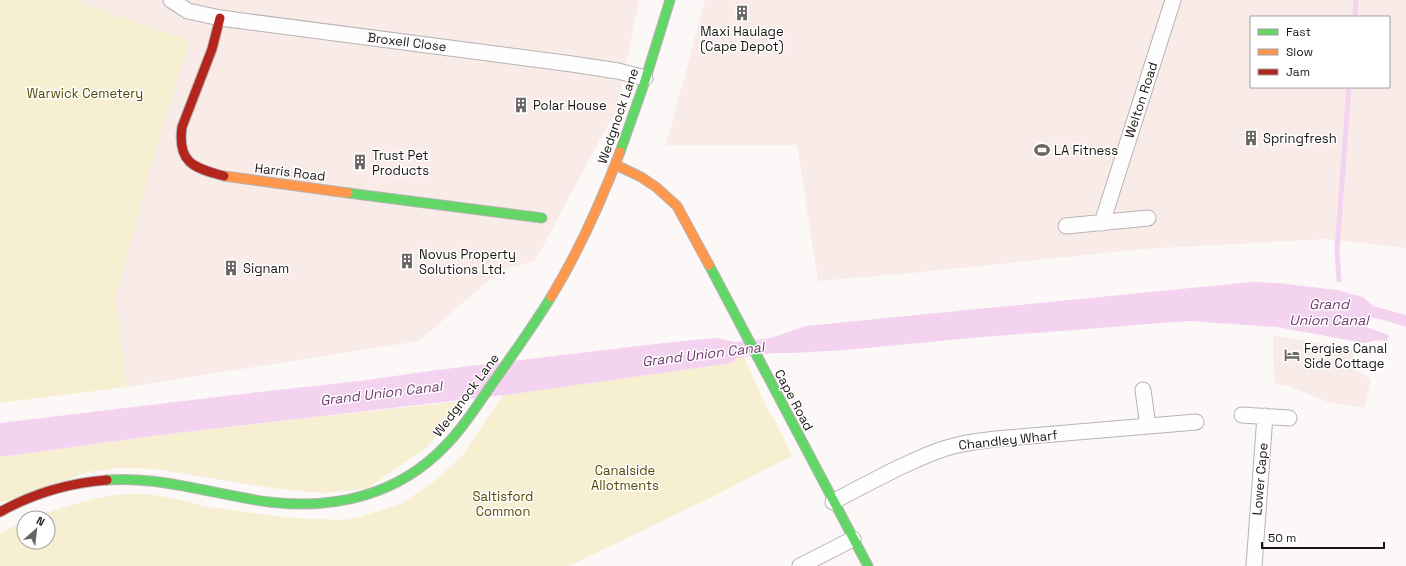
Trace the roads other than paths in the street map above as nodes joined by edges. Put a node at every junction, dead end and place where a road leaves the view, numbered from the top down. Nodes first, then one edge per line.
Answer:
1 (171, 0) edge
2 (670, 0) edge
3 (1173, 0) edge
4 (220, 18) junction
5 (645, 78) junction
6 (616, 165) junction
7 (542, 218) dead end
8 (1148, 218) dead end
9 (1102, 222) junction
10 (1066, 226) dead end
11 (1143, 390) dead end
12 (1242, 415) dead end
13 (1265, 416) junction
14 (1289, 418) dead end
15 (1196, 422) dead end
16 (1148, 426) junction
17 (833, 502) junction
18 (0, 512) edge
19 (853, 539) junction
20 (800, 566) edge
21 (868, 566) edge
22 (1254, 566) edge

1 - 4 street, Broxell Close
2 - 5 street, Wedgnock Lane
3 - 9 street, Welton Road
4 - 5 street, Broxell Close
4 - 7 street, Harris Road
5 - 6 street, Wedgnock Lane
6 - 17 street, Cape Road
6 - 18 street, Wedgnock Lane
8 - 9 street
9 - 10 street
11 - 16 street
12 - 13 street
13 - 14 street
13 - 22 street, Lower Cape
15 - 16 street, Chandley Wharf
16 - 17 street, Chandley Wharf
17 - 19 street, Cape Road
19 - 20 street
19 - 21 street, Cape Road

